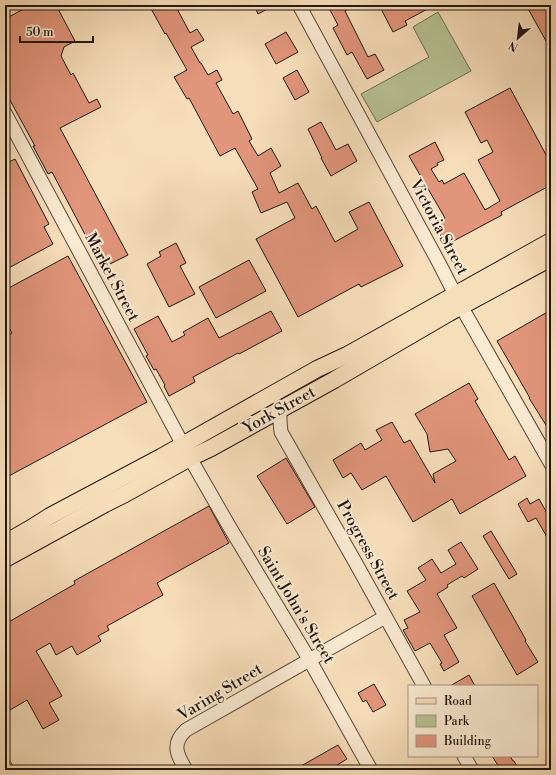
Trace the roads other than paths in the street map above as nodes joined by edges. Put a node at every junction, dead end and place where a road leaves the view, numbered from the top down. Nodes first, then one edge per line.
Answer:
1 (299, 5) edge
2 (5, 113) edge
3 (551, 242) edge
4 (551, 258) edge
5 (459, 300) junction
6 (280, 409) junction
7 (259, 421) junction
8 (281, 432) junction
9 (186, 451) junction
10 (551, 464) edge
11 (5, 543) edge
12 (5, 559) edge
13 (385, 617) junction
14 (309, 659) junction
15 (423, 685) edge
16 (465, 757) edge
17 (5, 766) edge
18 (7, 770) edge
19 (186, 770) edge
20 (372, 770) edge
21 (472, 770) edge

1 - 5 street, Victoria Street
2 - 9 street, Market Street
3 - 5 main road, York Street
4 - 5 main road, York Street
5 - 6 main road, York Street
5 - 9 main road, York Street
5 - 10 street, Victoria Street
6 - 7 main road, York Street
6 - 8 street, Progress Street
7 - 8 street
7 - 9 main road, York Street
8 - 13 street, Progress Street
9 - 11 main road, York Street
9 - 12 main road, York Street
9 - 14 street, Saint John's Street
13 - 14 street, Varing Street
13 - 15 street, Progress Street
14 - 19 street, Varing Street
14 - 20 street, Saint John's Street
16 - 21 street
17 - 18 street

